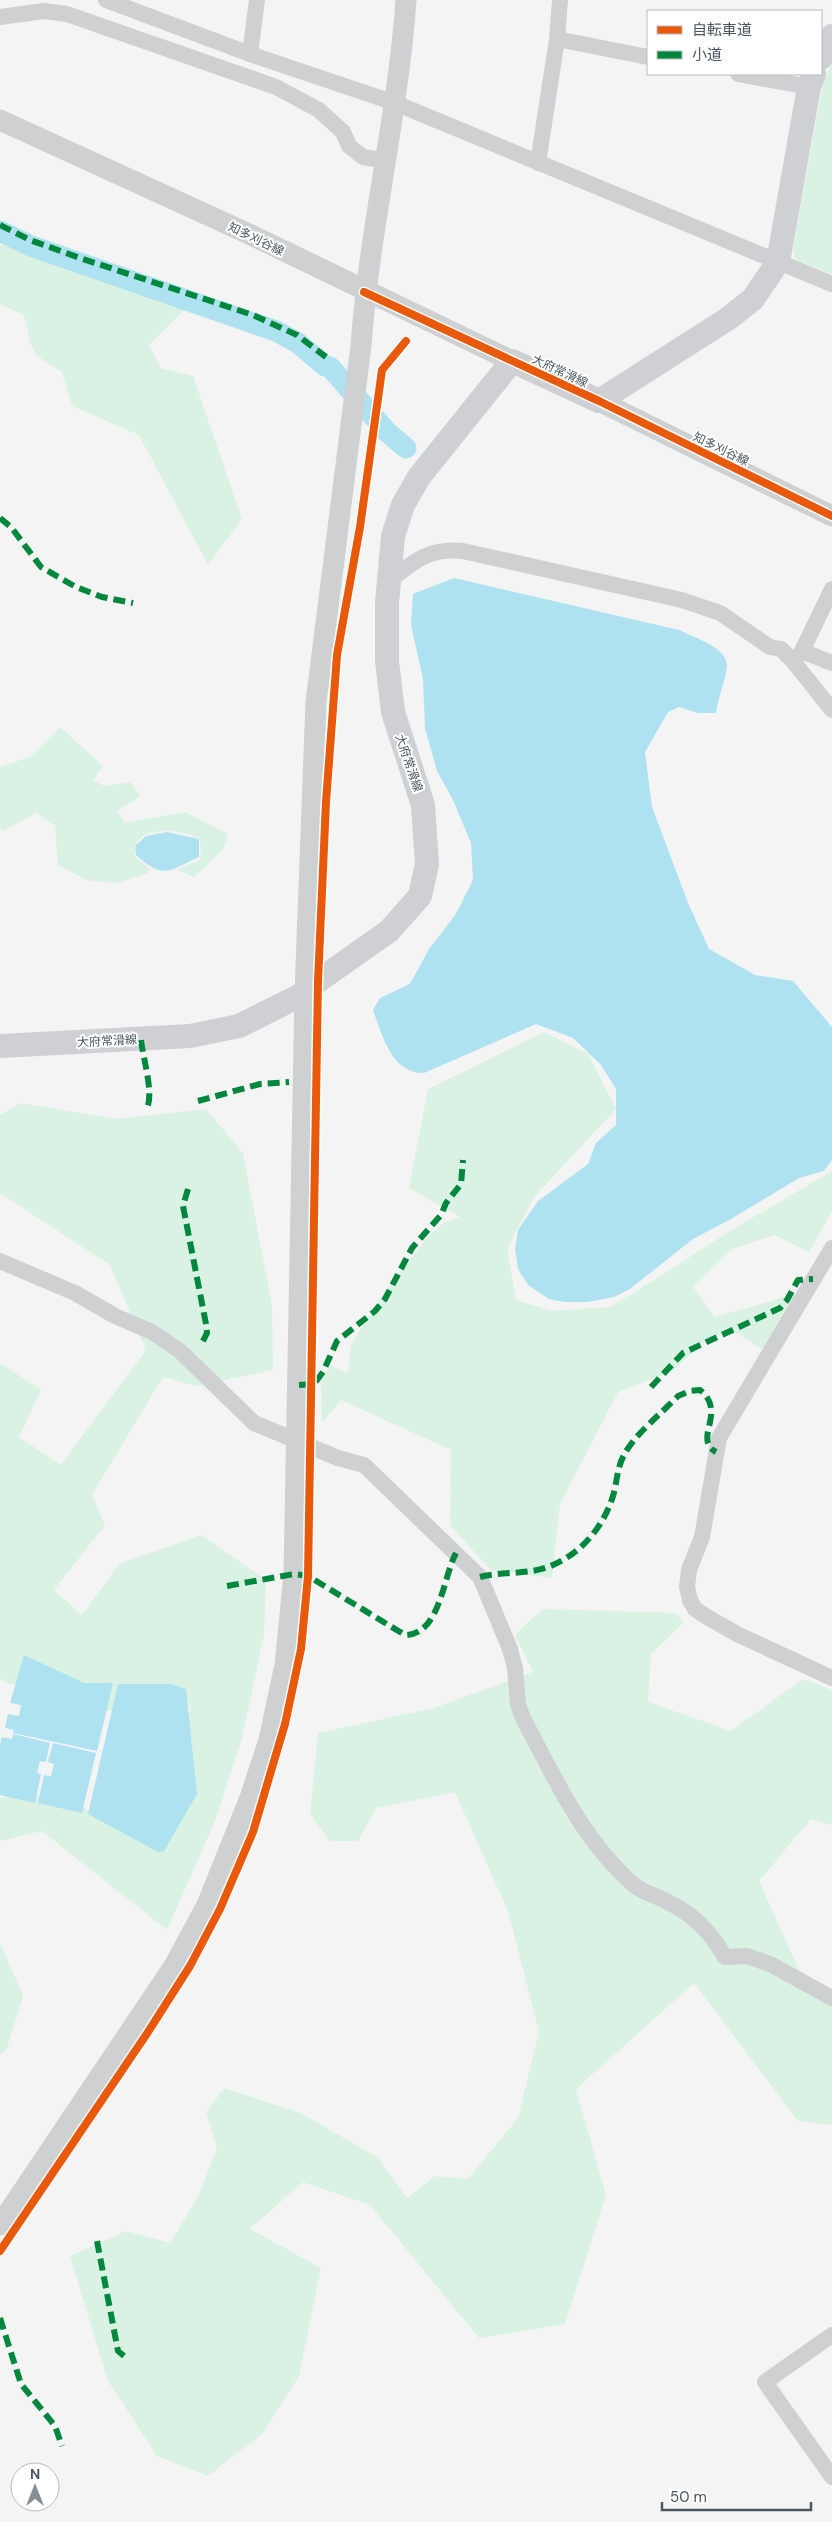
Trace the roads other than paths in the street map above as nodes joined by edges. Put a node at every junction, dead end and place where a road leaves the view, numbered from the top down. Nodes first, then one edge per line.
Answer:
1 (106, 0) edge
2 (257, 0) edge
3 (406, 0) edge
4 (560, 0) edge
5 (0, 18) edge
6 (557, 39) junction
7 (250, 54) junction
8 (647, 57) edge
9 (749, 75) edge
10 (812, 81) edge
11 (395, 103) junction
12 (0, 120) edge
13 (387, 161) junction
14 (538, 163) junction
15 (778, 262) junction
16 (832, 284) edge
17 (364, 292) junction
18 (512, 361) junction
19 (599, 401) junction
20 (832, 516) edge
21 (388, 582) junction
22 (832, 588) edge
23 (798, 656) junction
24 (832, 663) edge
25 (832, 710) edge
26 (305, 993) junction
27 (0, 1046) edge
28 (832, 1248) edge
29 (0, 1262) edge
30 (832, 1678) edge
31 (832, 1998) edge
32 (0, 2225) edge
33 (832, 2335) edge
34 (832, 2477) edge

1 - 7 street
2 - 7 street
3 - 11 street
4 - 6 street
5 - 13 street
6 - 8 street
6 - 14 street
7 - 11 street
9 - 10 street
10 - 15 main road, 大府常滑線
11 - 13 street
11 - 14 street
12 - 17 street, 知多刈谷線
13 - 17 street
14 - 15 street
15 - 16 street
15 - 19 main road, 大府常滑線
17 - 18 street, 知多刈谷線
17 - 26 street
18 - 19 main road, 大府常滑線
18 - 21 main road, 大府常滑線
19 - 20 street, 知多刈谷線
21 - 23 street
21 - 26 main road, 大府常滑線
22 - 23 street
23 - 24 street
23 - 25 street
26 - 27 main road, 大府常滑線
26 - 32 street
28 - 30 street
29 - 31 street, bridge
33 - 34 street

